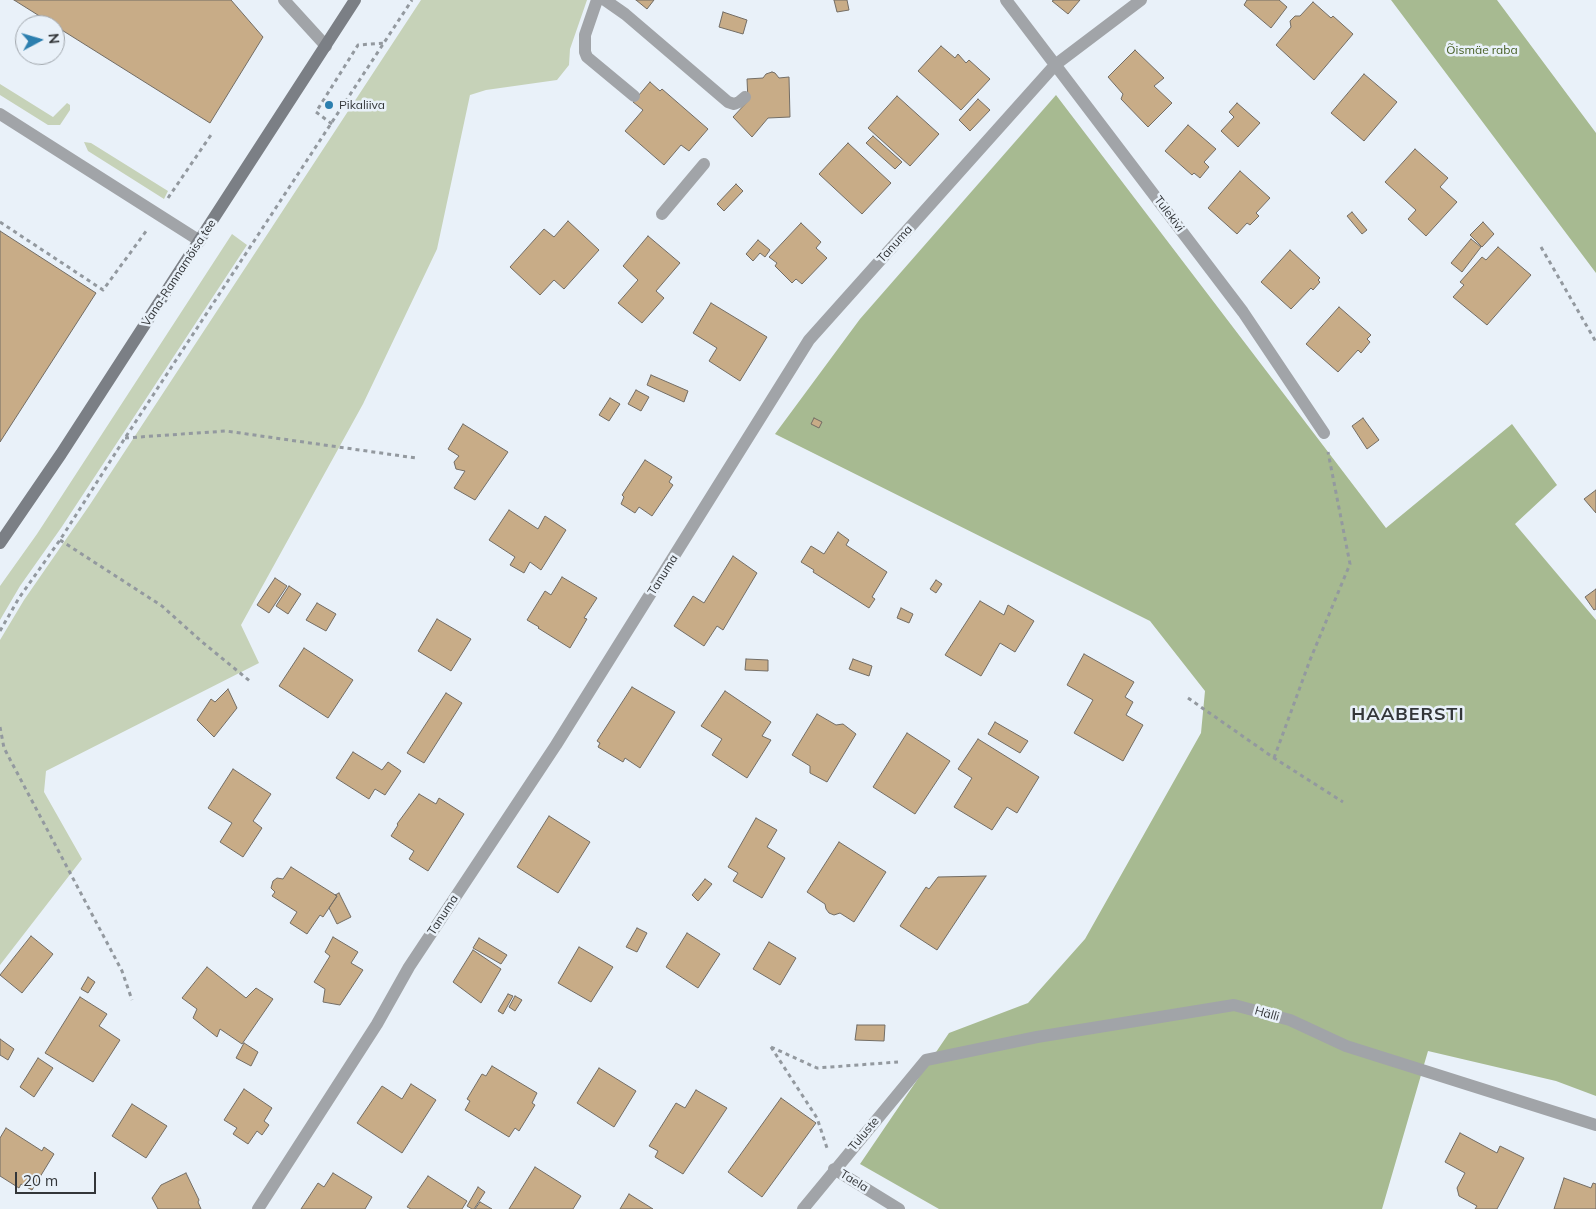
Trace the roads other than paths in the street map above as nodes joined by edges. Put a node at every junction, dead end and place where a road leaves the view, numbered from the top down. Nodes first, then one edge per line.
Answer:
1 (284, 0) edge
2 (355, 0) edge
3 (598, 0) edge
4 (605, 0) edge
5 (1006, 0) edge
6 (1140, 0) edge
7 (326, 46) junction
8 (1055, 65) junction
9 (634, 96) dead end
10 (745, 96) dead end
11 (0, 114) edge
12 (704, 164) dead end
13 (662, 214) dead end
14 (200, 240) junction
15 (1324, 433) road end
16 (0, 543) edge
17 (926, 1060) joint
18 (1596, 1125) edge
19 (834, 1170) junction
20 (258, 1209) edge
21 (802, 1209) edge
22 (899, 1209) edge

1 - 7 street
2 - 7 street, Vana-Rannamõisa tee
3 - 9 street
4 - 10 street
5 - 8 street, Tulekivi
6 - 8 street, Tanuma
7 - 14 street, Vana-Rannamõisa tee
8 - 15 street, Tulekivi
8 - 20 street, Tanuma
11 - 14 street
12 - 13 street
14 - 16 street, Vana-Rannamõisa tee
17 - 18 street, Hälli
17 - 19 street, Tuluste
19 - 21 street, Tuluste
19 - 22 street, Taela

